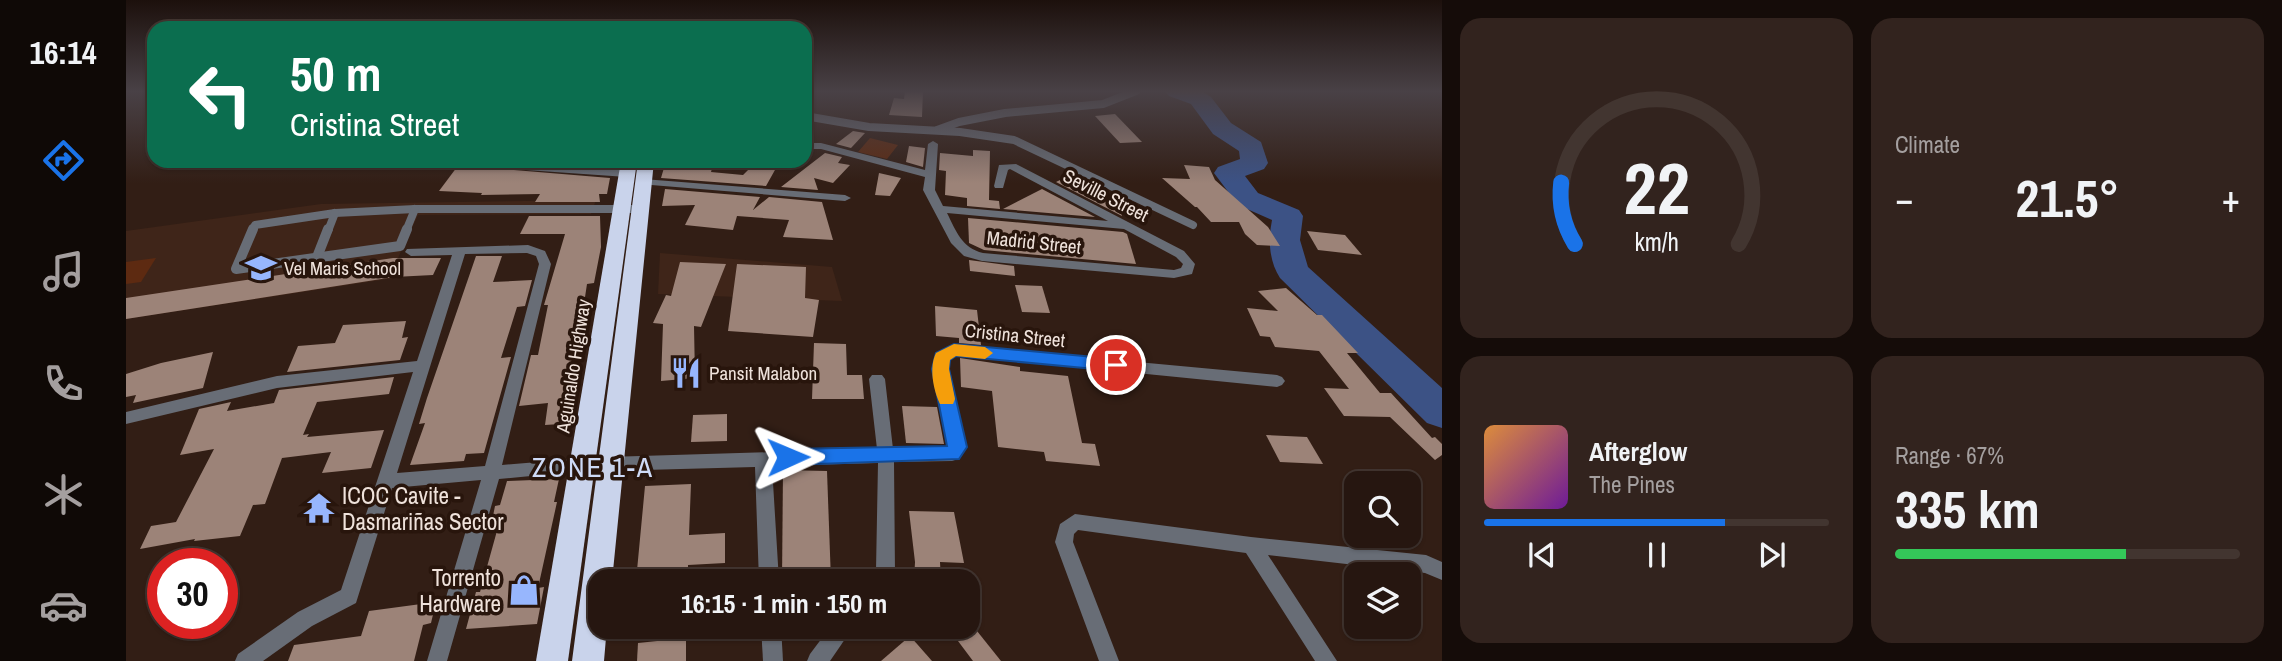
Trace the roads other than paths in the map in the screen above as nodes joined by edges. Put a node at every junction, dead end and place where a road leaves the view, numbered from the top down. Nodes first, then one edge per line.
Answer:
1 (845, 122) edge
2 (960, 122) edge
3 (932, 132) junction
4 (812, 141) edge
5 (933, 144) dead end
6 (812, 146) edge
7 (821, 146) junction
8 (610, 168) edge
9 (636, 169) edge
10 (930, 175) junction
11 (999, 186) dead end
12 (845, 198) dead end
13 (415, 209) junction
14 (631, 209) junction
15 (940, 209) junction
16 (335, 213) junction
17 (1193, 225) dead end
18 (1131, 227) junction
19 (460, 250) junction
20 (411, 252) dead end
21 (317, 257) junction
22 (1174, 274) joint
23 (421, 366) junction
24 (877, 379) dead end
25 (1277, 381) dead end
26 (126, 418) edge
27 (886, 456) junction
28 (763, 458) junction
29 (610, 464) junction
30 (582, 466) junction
31 (492, 472) junction
32 (386, 481) junction
33 (1251, 545) junction
34 (768, 569) edge
35 (884, 569) edge
36 (1442, 572) edge
37 (772, 639) edge
38 (834, 639) edge
39 (245, 661) edge
40 (437, 661) edge
41 (552, 661) edge
42 (588, 661) edge
43 (773, 661) edge
44 (817, 661) edge
45 (1109, 661) edge
46 (1326, 661) edge

1 - 3 lane
2 - 3 lane
3 - 17 lane
4 - 7 street
5 - 10 street, Madrid Street
6 - 7 street
7 - 10 street
8 - 9 lane
9 - 12 street
9 - 14 highway, Aguinaldo Highway
10 - 15 street, Madrid Street
11 - 18 street, Seville Street
13 - 14 lane
13 - 16 lane
13 - 21 lane
14 - 29 highway, Aguinaldo Highway
14 - 30 highway, Aguinaldo Highway
15 - 18 street
15 - 22 street, Madrid Street
16 - 21 lane
16 - 21 lane
18 - 22 street, Seville Street
19 - 20 street
19 - 23 street
19 - 31 street
23 - 26 street
23 - 32 street
24 - 27 street
25 - 27 street, Cristina Street
27 - 28 street, Cristina Street
27 - 35 street
28 - 29 street, Cristina Street
28 - 34 street
29 - 30 street, Cristina Street
29 - 42 highway, Aguinaldo Highway
30 - 31 street, Cristina Street
30 - 41 highway, Aguinaldo Highway
31 - 32 street, Cristina Street
31 - 40 street
32 - 39 street
33 - 36 street
33 - 45 street
33 - 46 street
37 - 43 street
38 - 44 street

